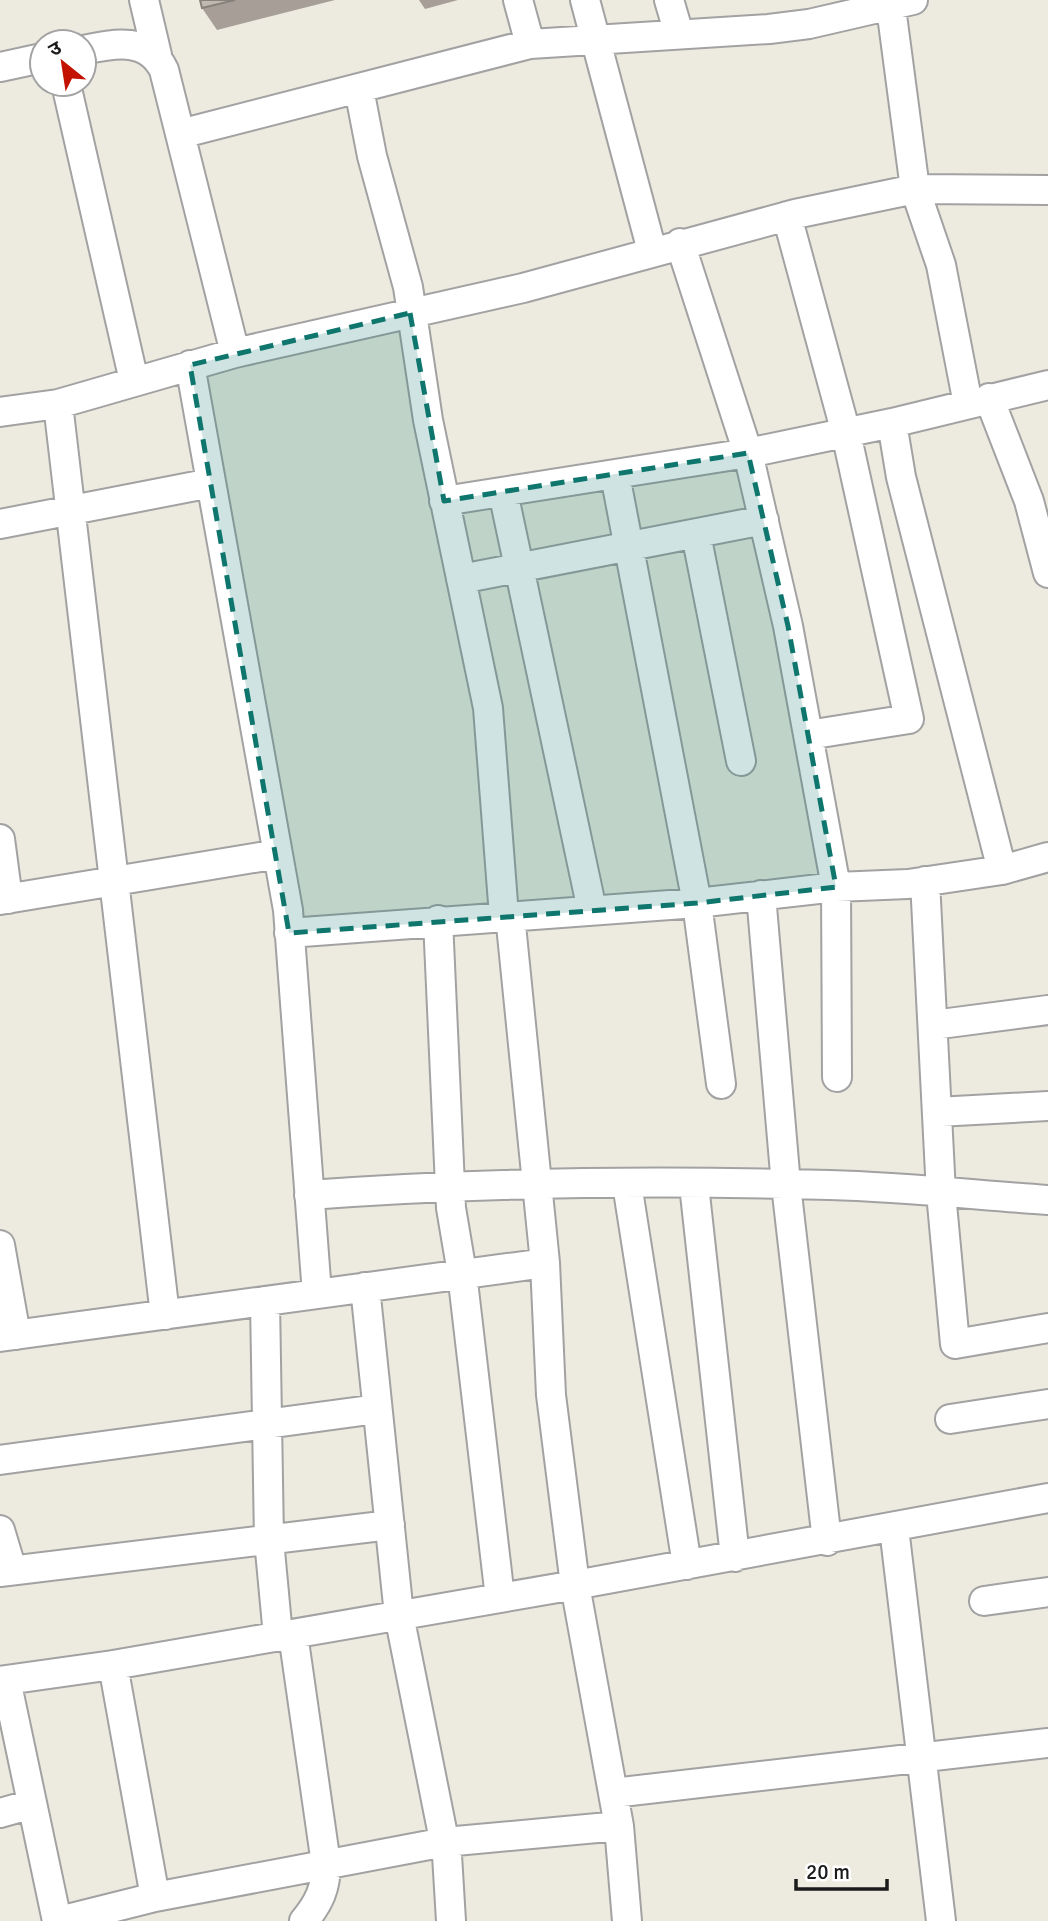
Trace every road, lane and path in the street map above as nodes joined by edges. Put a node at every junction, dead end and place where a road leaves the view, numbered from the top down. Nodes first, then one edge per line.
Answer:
1 (144, 0) edge
2 (518, 0) edge
3 (585, 0) edge
4 (669, 0) edge
5 (898, 1) edge
6 (678, 34) junction
7 (596, 40) junction
8 (530, 44) junction
9 (98, 48) edge
10 (157, 55) junction
11 (28, 61) edge
12 (0, 67) edge
13 (359, 89) junction
14 (69, 98) edge
15 (180, 134) junction
16 (915, 189) junction
17 (1048, 190) edge
18 (787, 216) junction
19 (680, 243) junction
20 (652, 251) junction
21 (410, 313) junction
22 (235, 352) junction
23 (190, 365) junction
24 (134, 381) junction
25 (1048, 385) edge
26 (979, 401) junction
27 (58, 404) junction
28 (0, 412) edge
29 (892, 423) junction
30 (846, 433) junction
31 (748, 453) junction
32 (615, 475) junction
33 (211, 483) junction
34 (503, 492) junction
35 (444, 501) junction
36 (71, 509) junction
37 (764, 520) junction
38 (0, 524) edge
39 (696, 534) junction
40 (629, 547) junction
41 (520, 567) junction
42 (1048, 573) edge
43 (461, 579) junction
44 (808, 735) junction
45 (741, 761) dead end
46 (0, 839) edge
47 (278, 854) junction
48 (1048, 857) edge
49 (1002, 870) junction
50 (115, 881) junction
51 (925, 881) junction
52 (836, 887) junction
53 (761, 895) junction
54 (4, 899) edge
55 (697, 903) junction
56 (592, 910) junction
57 (507, 915) junction
58 (438, 920) junction
59 (289, 933) junction
60 (1048, 1010) edge
61 (933, 1025) junction
62 (837, 1077) dead end
63 (721, 1084) dead end
64 (1048, 1106) edge
65 (937, 1112) junction
66 (536, 1183) junction
67 (627, 1184) junction
68 (449, 1185) junction
69 (694, 1185) junction
70 (786, 1185) junction
71 (941, 1193) junction
72 (309, 1195) junction
73 (1048, 1200) edge
74 (0, 1245) edge
75 (545, 1263) junction
76 (462, 1273) junction
77 (365, 1287) junction
78 (317, 1294) junction
79 (265, 1301) junction
80 (165, 1315) junction
81 (1048, 1328) edge
82 (8, 1336) edge
83 (1048, 1404) edge
84 (377, 1409) junction
85 (950, 1419) dead end
86 (267, 1424) junction
87 (0, 1460) edge
88 (1048, 1498) edge
89 (390, 1525) junction
90 (894, 1528) junction
91 (0, 1530) edge
92 (269, 1540) junction
93 (827, 1541) junction
94 (735, 1557) junction
95 (687, 1565) junction
96 (6, 1571) edge
97 (575, 1585) junction
98 (1048, 1591) edge
99 (500, 1598) junction
100 (984, 1601) dead end
101 (399, 1615) junction
102 (286, 1635) junction
103 (113, 1665) junction
104 (3, 1680) edge
105 (1048, 1743) edge
106 (922, 1760) junction
107 (613, 1793) junction
108 (32, 1804) junction
109 (0, 1813) edge
110 (619, 1826) junction
111 (445, 1842) junction
112 (326, 1864) junction
113 (155, 1897) junction
114 (58, 1921) edge
115 (304, 1921) edge
116 (451, 1921) edge
117 (627, 1921) edge
118 (942, 1921) edge

1 - 10 street
2 - 8 street
3 - 7 street
4 - 6 street
5 - 6 street
5 - 16 street
6 - 7 street
7 - 8 street
7 - 20 street
8 - 13 street
9 - 10 street
10 - 15 street
11 - 12 street
13 - 15 street
13 - 21 street
14 - 24 street
15 - 22 street
16 - 17 street
16 - 18 street
16 - 26 street
18 - 19 street
18 - 30 street
19 - 20 street
19 - 31 street
20 - 21 street
21 - 22 street
21 - 35 street
22 - 23 street
23 - 24 street
23 - 33 street
24 - 27 street
25 - 26 street
26 - 29 street
26 - 42 street
27 - 28 street
27 - 36 street
29 - 30 street
29 - 49 street
30 - 31 street
30 - 44 street
31 - 32 street
31 - 37 street
32 - 34 street
32 - 40 street
33 - 36 street
33 - 47 street
34 - 35 street
34 - 41 street
35 - 43 street
36 - 38 street
36 - 50 street
37 - 39 street
37 - 44 street
39 - 40 street
39 - 45 street
40 - 41 street
40 - 55 street
41 - 43 street
41 - 56 street
43 - 57 street
44 - 52 street
46 - 54 street
47 - 50 street
47 - 59 street
48 - 49 street
49 - 51 street
50 - 54 street
50 - 80 street
51 - 52 street
51 - 61 street
52 - 53 street
52 - 62 street
53 - 55 street
53 - 70 street
55 - 56 street
55 - 63 street
56 - 57 street
57 - 58 street
57 - 66 street
58 - 59 street
58 - 68 street
59 - 72 street
60 - 61 street
61 - 65 street
64 - 65 street
65 - 71 street
66 - 67 street
66 - 68 street
66 - 75 street
67 - 69 street
67 - 95 street
68 - 72 street
68 - 76 street
69 - 70 street
69 - 94 street
70 - 71 street
70 - 93 street
71 - 73 street
71 - 81 street
72 - 78 street
74 - 82 street
75 - 76 street
75 - 97 street
76 - 77 street
76 - 99 street
77 - 78 street
77 - 84 street
78 - 79 street
79 - 80 street
79 - 86 street
80 - 82 street
83 - 85 street
84 - 86 street
84 - 89 street
86 - 87 street
86 - 92 street
88 - 90 street
89 - 92 street
89 - 101 street
90 - 93 street
90 - 106 street
91 - 96 street
92 - 96 street
92 - 102 street
93 - 94 street
94 - 95 street
95 - 97 street
97 - 99 street
97 - 107 street
98 - 100 street
99 - 101 street
101 - 102 street
101 - 111 street
102 - 103 street
102 - 112 street
103 - 104 street
103 - 113 street
104 - 108 street
105 - 106 street
106 - 107 street
106 - 118 street
107 - 110 street
108 - 109 street
108 - 114 street
110 - 111 street
110 - 117 street
111 - 112 street
111 - 116 street
112 - 113 street
112 - 115 street
113 - 114 street

